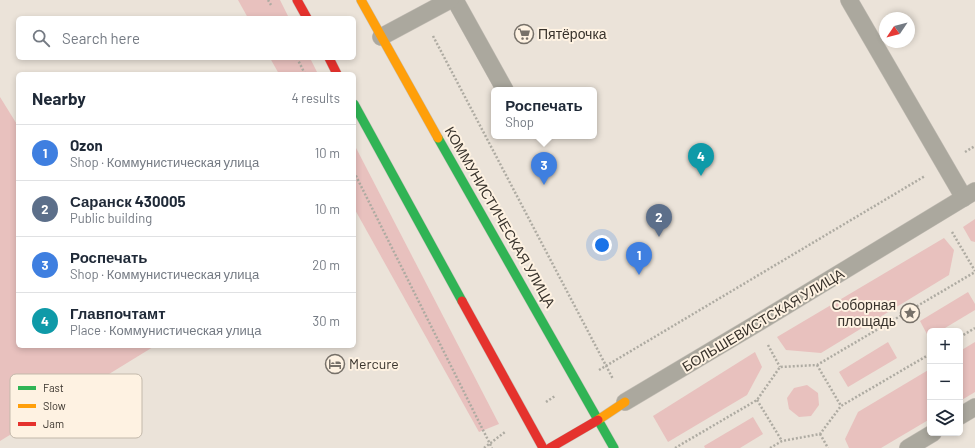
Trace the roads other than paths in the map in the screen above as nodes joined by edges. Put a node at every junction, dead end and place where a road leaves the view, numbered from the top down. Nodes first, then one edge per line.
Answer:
1 (297, 0) edge
2 (361, 0) edge
3 (450, 0) edge
4 (455, 0) edge
5 (849, 0) edge
6 (306, 16) edge
7 (381, 37) junction
8 (503, 87) edge
9 (356, 108) edge
10 (969, 195) edge
11 (626, 402) joint
12 (975, 407) edge
13 (963, 414) edge
14 (598, 420) junction
15 (927, 436) edge
16 (543, 448) edge
17 (550, 448) edge
18 (614, 448) edge
19 (908, 448) edge

1 - 6 main road
2 - 7 main road, КОММУНИСТИЧЕСКАЯ УЛИЦА
3 - 7 lane
4 - 8 lane
5 - 10 lane
7 - 14 main road, КОММУНИСТИЧЕСКАЯ УЛИЦА
9 - 16 main road
10 - 11 lane, БОЛЬШЕВИСТСКАЯ УЛИЦА
11 - 14 main road, БОЛЬШЕВИСТСКАЯ УЛИЦА
12 - 13 lane
14 - 17 main road, БОЛЬШЕВИСТСКАЯ УЛИЦА
14 - 18 main road, КОММУНИСТИЧЕСКАЯ УЛИЦА
15 - 19 lane

